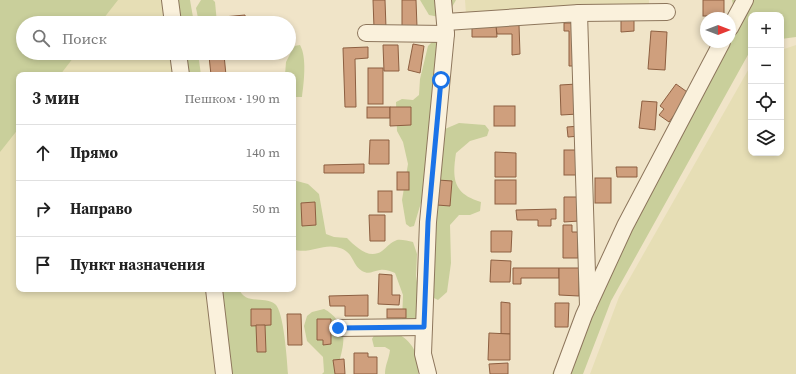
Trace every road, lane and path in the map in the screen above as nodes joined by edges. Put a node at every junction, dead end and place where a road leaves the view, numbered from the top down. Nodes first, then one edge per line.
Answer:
1 (170, 0) edge
2 (443, 0) edge
3 (744, 0) edge
4 (667, 12) dead end
5 (579, 13) junction
6 (172, 16) edge
7 (736, 16) edge
8 (446, 28) junction
9 (366, 33) dead end
10 (719, 48) edge
11 (179, 60) edge
12 (181, 72) edge
13 (214, 292) edge
14 (588, 306) junction
15 (424, 327) junction
16 (338, 328) dead end
17 (224, 374) edge
18 (428, 374) edge
19 (562, 374) edge

1 - 6 lane
2 - 8 lane
3 - 7 lane
4 - 5 lane
5 - 8 lane
5 - 14 lane
8 - 9 lane
8 - 15 lane
10 - 14 lane
11 - 12 lane
13 - 17 lane
14 - 19 lane
15 - 16 lane
15 - 18 lane

